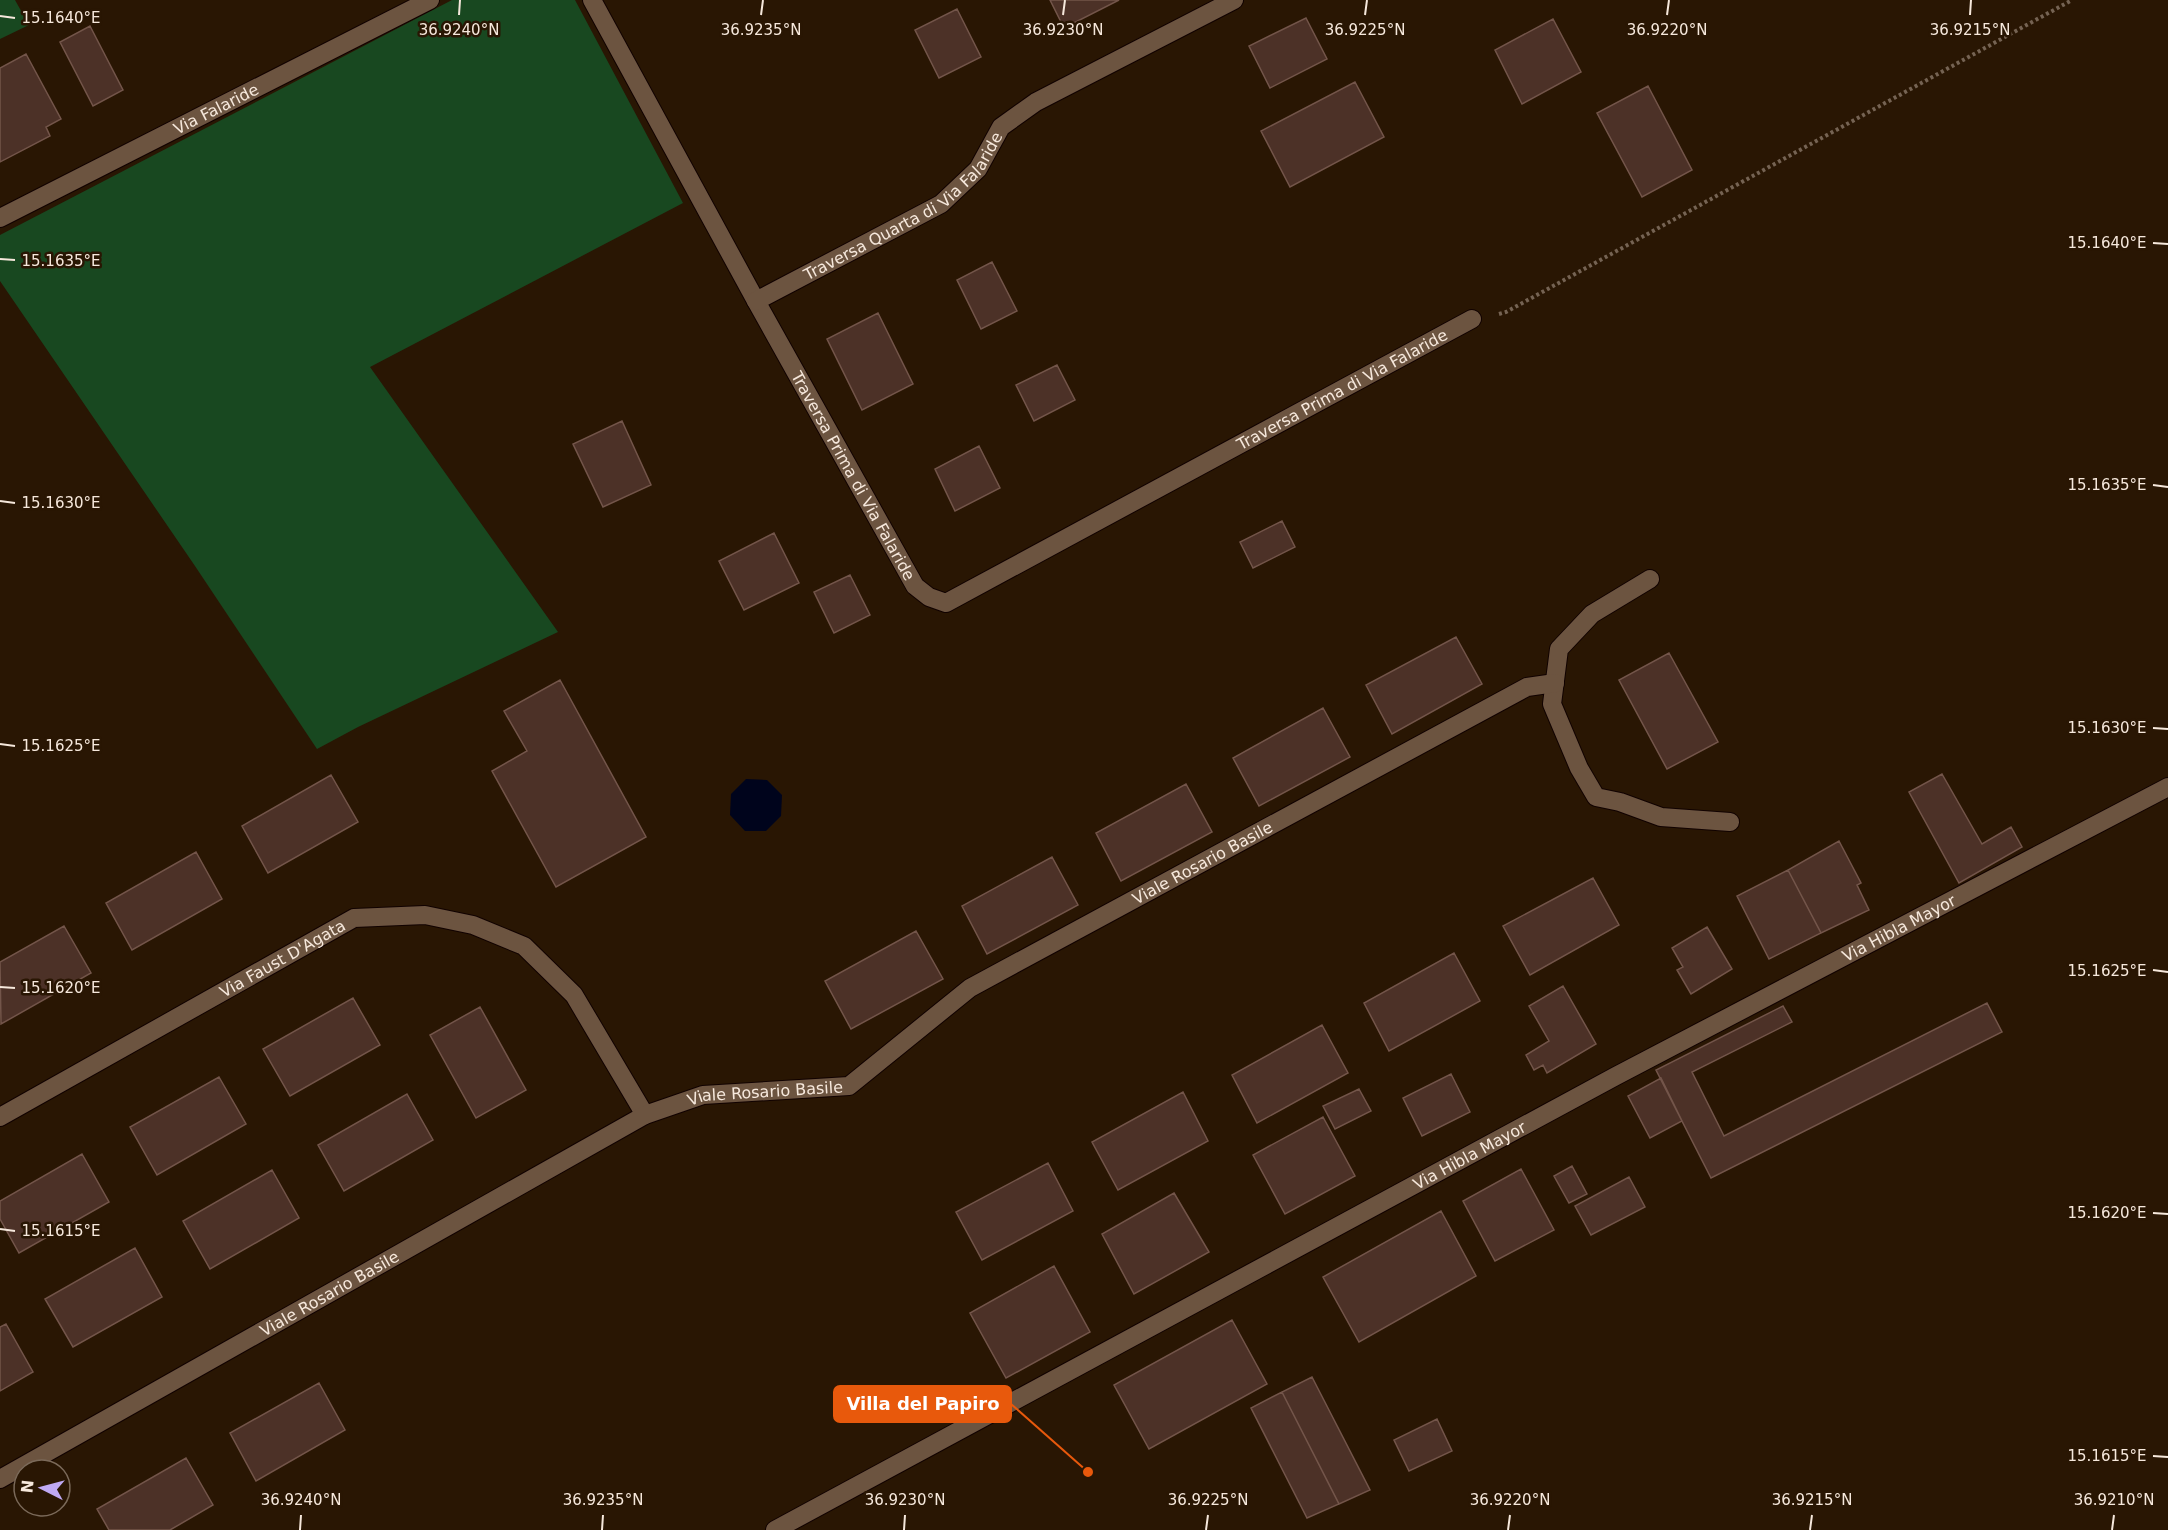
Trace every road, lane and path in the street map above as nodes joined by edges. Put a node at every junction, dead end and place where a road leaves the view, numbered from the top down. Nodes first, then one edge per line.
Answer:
1 (430, 0) edge
2 (592, 0) edge
3 (1234, 0) edge
4 (2072, 0) edge
5 (0, 218) edge
6 (756, 302) junction
7 (1472, 320) joint
8 (1650, 579) dead end
9 (1555, 683) junction
10 (2168, 787) edge
11 (1730, 822) dead end
12 (645, 1115) junction
13 (0, 1117) edge
14 (0, 1479) edge
15 (775, 1530) edge

1 - 5 street, Via Falaride
2 - 6 street, Traversa Prima di Via Falaride
3 - 6 street, Traversa Quarta di Via Falaride
4 - 7 path
6 - 7 street, Traversa Prima di Via Falaride
8 - 9 street
9 - 11 street
9 - 12 street, Viale Rosario Basile
10 - 15 street, Via Hibla Mayor
12 - 13 street, Via Faust D'Agata
12 - 14 street, Viale Rosario Basile

